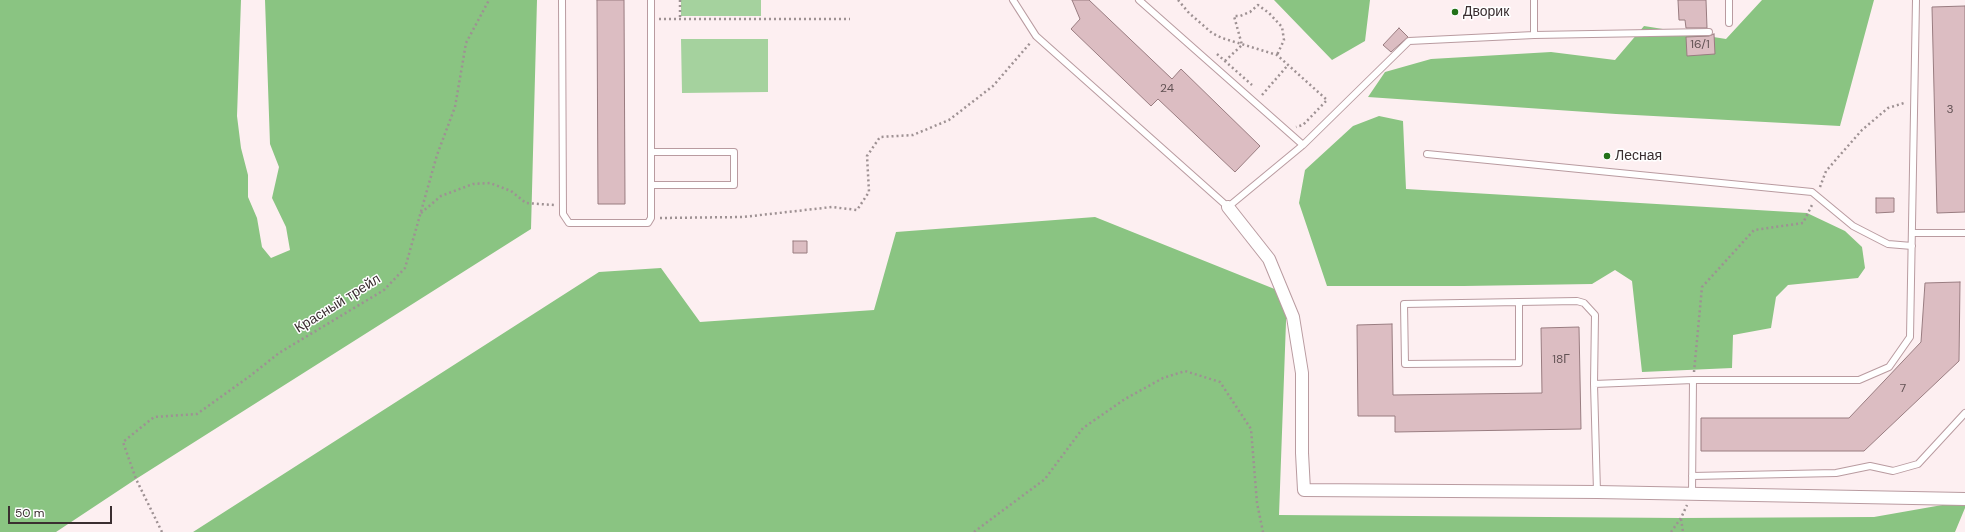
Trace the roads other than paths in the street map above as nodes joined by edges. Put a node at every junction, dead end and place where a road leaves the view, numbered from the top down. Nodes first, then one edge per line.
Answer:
1 (562, 0) edge
2 (651, 0) edge
3 (1013, 0) edge
4 (1139, 0) edge
5 (1534, 0) edge
6 (1729, 0) edge
7 (1916, 0) edge
8 (1729, 23) dead end
9 (1709, 32) dead end
10 (1534, 35) junction
11 (1303, 145) junction
12 (651, 152) junction
13 (1427, 154) dead end
14 (651, 185) junction
15 (1228, 207) junction
16 (1913, 233) junction
17 (1965, 233) edge
18 (1912, 246) junction
19 (1519, 302) junction
20 (1693, 380) junction
21 (1594, 384) junction
22 (1965, 413) edge
23 (1692, 476) junction
24 (1597, 492) junction
25 (1692, 493) junction
26 (1965, 499) edge

1 - 14 lane
2 - 12 lane
3 - 15 lane
4 - 11 lane
5 - 10 lane
6 - 8 lane
7 - 16 lane
9 - 10 lane
10 - 11 lane
11 - 15 lane
12 - 14 lane
12 - 14 lane
13 - 18 lane
15 - 24 street
16 - 17 lane
16 - 18 lane
18 - 20 lane
19 - 19 lane
19 - 21 lane
20 - 21 lane
20 - 23 lane
21 - 24 lane
22 - 23 lane
23 - 25 lane
24 - 25 street
25 - 26 street

